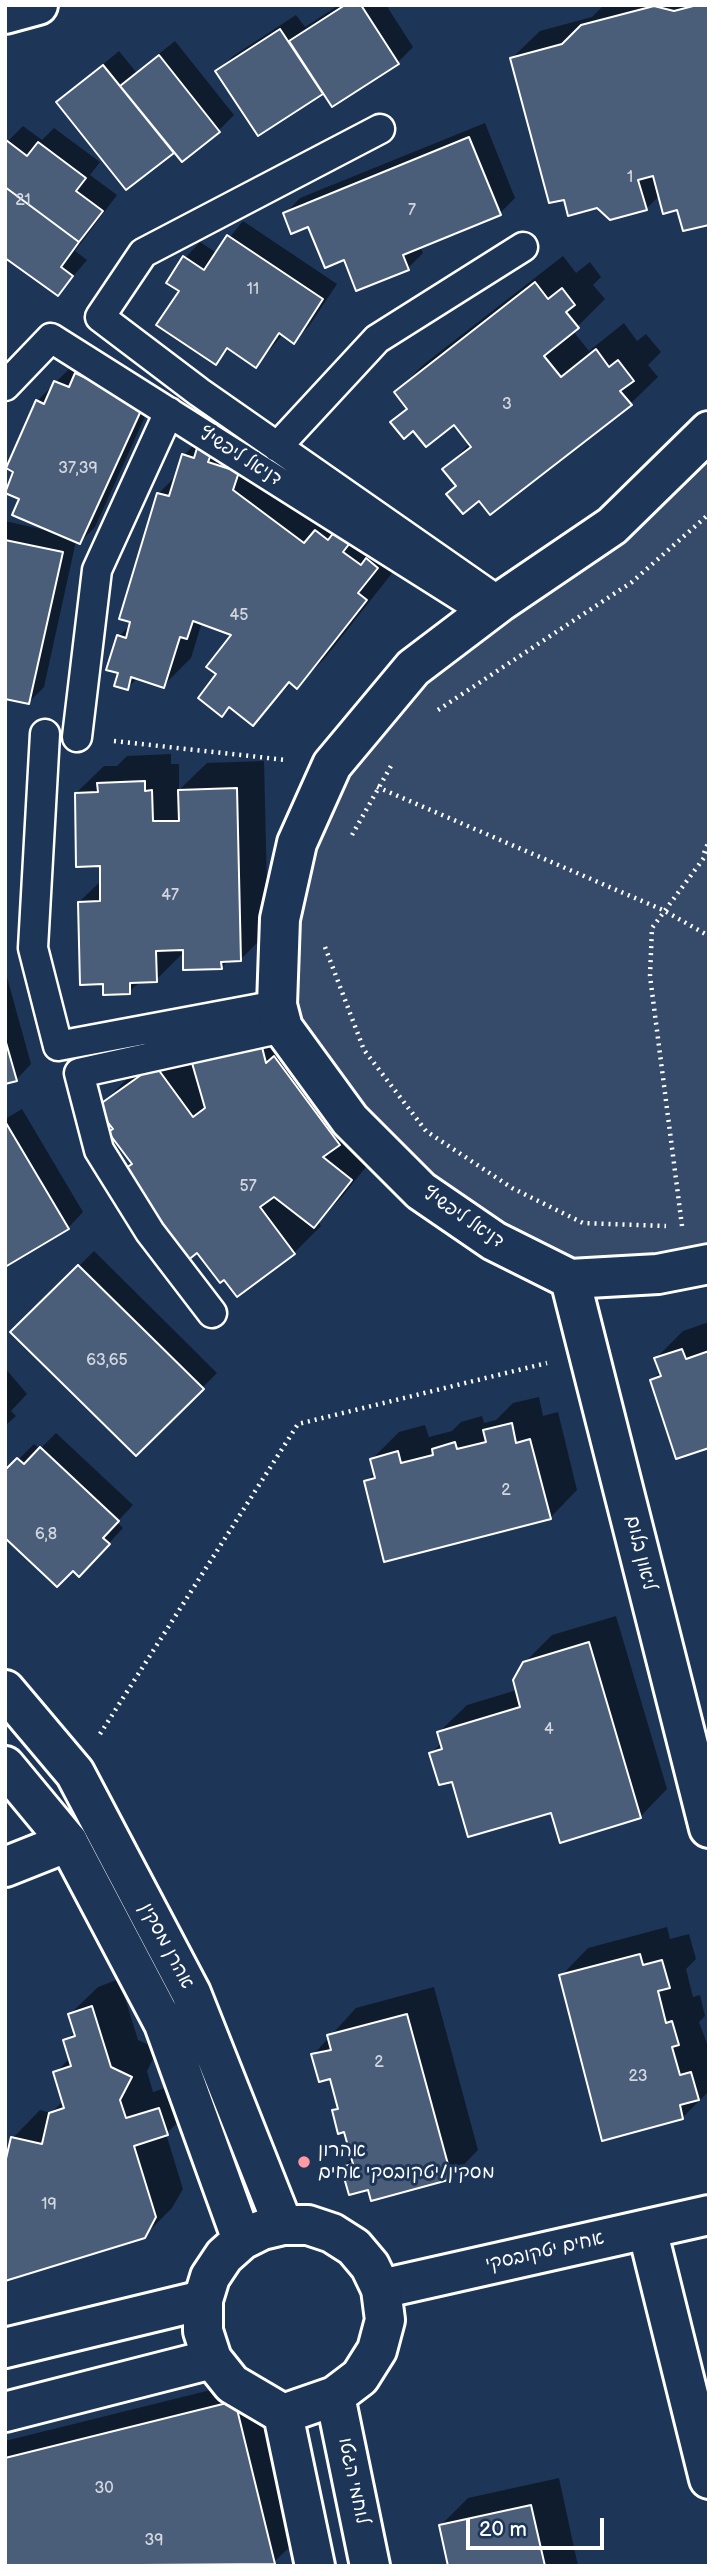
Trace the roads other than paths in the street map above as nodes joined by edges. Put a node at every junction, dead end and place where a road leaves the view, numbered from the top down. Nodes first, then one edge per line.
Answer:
1 (38, 5) edge
2 (5, 14) edge
3 (380, 129) dead end
4 (523, 247) dead end
5 (5, 386) edge
6 (170, 412) junction
7 (709, 431) edge
8 (277, 447) junction
9 (493, 607) junction
10 (45, 734) dead end
11 (77, 737) dead end
12 (280, 1016) junction
13 (697, 1266) edge
14 (570, 1279) junction
15 (212, 1314) dead end
16 (5, 1690) edge
17 (5, 1766) edge
18 (704, 1787) edge
19 (709, 1828) edge
20 (68, 1842) junction
21 (5, 1867) edge
22 (709, 2215) edge
23 (283, 2225) junction
24 (647, 2229) junction
25 (242, 2240) junction
26 (381, 2289) junction
27 (203, 2300) junction
28 (5, 2348) edge
29 (212, 2359) junction
30 (335, 2396) junction
31 (5, 2412) edge
32 (283, 2414) junction
33 (709, 2479) edge
34 (315, 2566) edge
35 (370, 2566) edge

1 - 2 street
3 - 8 lane
4 - 8 lane
5 - 6 lane, דניאל ליפשיץ
6 - 9 lane, דניאל ליפשיץ
6 - 11 lane
7 - 9 street
8 - 9 lane
9 - 12 street
10 - 12 lane
12 - 14 street, דניאל ליפשיץ
12 - 15 lane
13 - 14 street, דניאל ליפשיץ
14 - 18 street, ליאון בלום
16 - 23 street, אהרן מסקין
17 - 20 street, אהרן מסקין
18 - 19 street, ליאון בלום
20 - 21 street
20 - 25 street, אהרן מסקין
22 - 24 street, אחים יטקובסקי
23 - 25 street
23 - 26 street
24 - 26 street, אחים יטקובסקי
24 - 33 street
25 - 27 street
26 - 30 street
27 - 28 street
27 - 29 street
29 - 31 street
29 - 32 street
30 - 32 street
30 - 35 street, לוחמי הגטו
32 - 34 street

